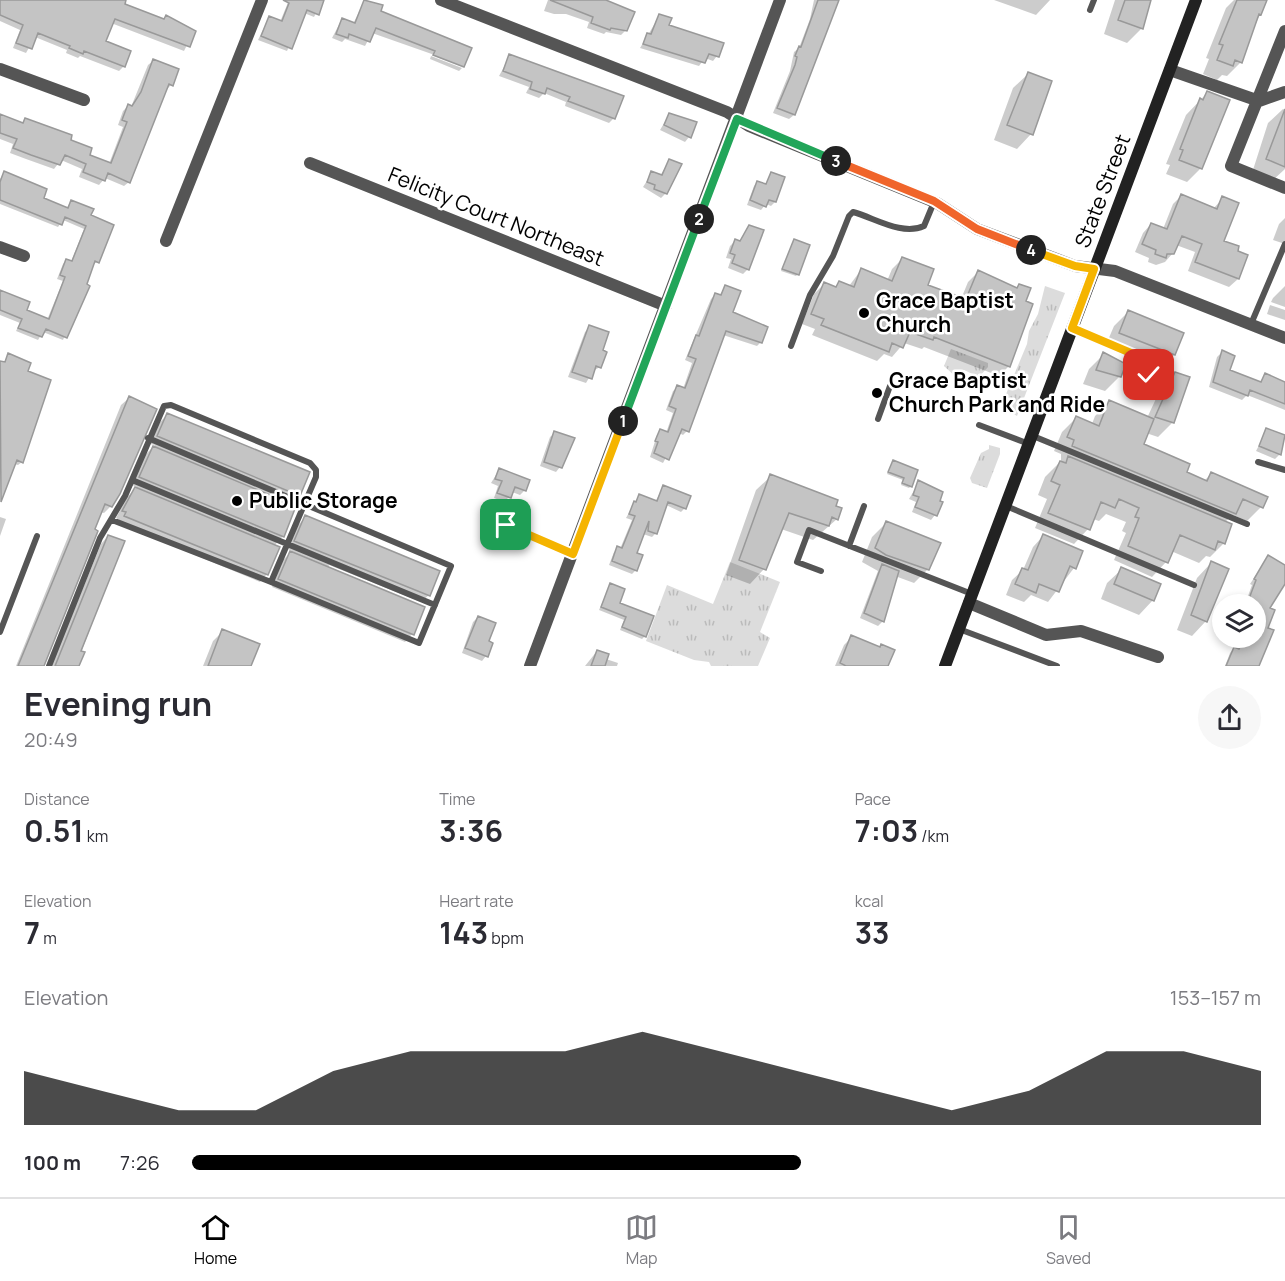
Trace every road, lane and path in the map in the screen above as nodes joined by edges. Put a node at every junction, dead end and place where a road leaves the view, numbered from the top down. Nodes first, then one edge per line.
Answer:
1 (262, 0) edge
2 (441, 0) edge
3 (780, 0) edge
4 (1094, 0) edge
5 (1196, 0) edge
6 (1090, 10) dead end
7 (1285, 31) edge
8 (0, 69) edge
9 (1170, 70) junction
10 (1285, 92) edge
11 (84, 100) dead end
12 (1259, 101) junction
13 (737, 119) junction
14 (310, 164) dead end
15 (1285, 188) edge
16 (934, 201) junction
17 (166, 241) dead end
18 (1285, 244) edge
19 (0, 247) edge
20 (24, 256) dead end
21 (1094, 269) junction
22 (666, 306) junction
23 (1250, 325) junction
24 (1072, 328) junction
25 (1285, 338) edge
26 (791, 346) dead end
27 (890, 386) dead end
28 (1140, 395) dead end
29 (878, 419) dead end
30 (979, 425) dead end
31 (148, 438) junction
32 (1031, 440) junction
33 (1258, 462) dead end
34 (1285, 470) edge
35 (132, 480) junction
36 (304, 506) junction
37 (864, 506) dead end
38 (1006, 507) junction
39 (112, 520) junction
40 (1247, 524) dead end
41 (506, 525) dead end
42 (37, 536) dead end
43 (287, 545) junction
44 (849, 546) junction
45 (573, 554) junction
46 (821, 571) dead end
47 (271, 582) junction
48 (1194, 585) dead end
49 (971, 599) junction
50 (435, 605) junction
51 (959, 629) junction
52 (0, 632) edge
53 (1158, 657) dead end
54 (49, 666) edge
55 (531, 666) edge
56 (945, 666) edge
57 (1057, 666) edge

1 - 17 street
2 - 13 street
3 - 13 street
4 - 6 lane
5 - 9 main road, State Street
7 - 12 street
8 - 11 street
9 - 12 street
9 - 21 main road, State Street
10 - 12 street
12 - 15 street
13 - 16 street
13 - 22 street
14 - 22 street, Felicity Court Northeast
16 - 21 street
16 - 26 lane
18 - 23 lane
19 - 20 street
21 - 23 street
21 - 24 main road, State Street
22 - 45 street
23 - 25 street
24 - 28 lane
24 - 32 main road, State Street
27 - 29 lane
30 - 32 lane
31 - 35 lane
31 - 36 lane
31 - 36 lane
32 - 38 main road, State Street
32 - 40 lane
33 - 34 lane
35 - 39 lane
35 - 43 lane
36 - 43 lane
36 - 50 lane
37 - 44 lane
38 - 48 lane
38 - 49 main road, State Street
39 - 47 lane
39 - 54 lane
41 - 45 lane
42 - 52 lane
43 - 47 lane
43 - 50 lane
44 - 46 lane
44 - 49 lane
45 - 55 street
47 - 50 lane
49 - 51 main road, State Street
49 - 53 street
51 - 56 main road, State Street
51 - 57 lane

